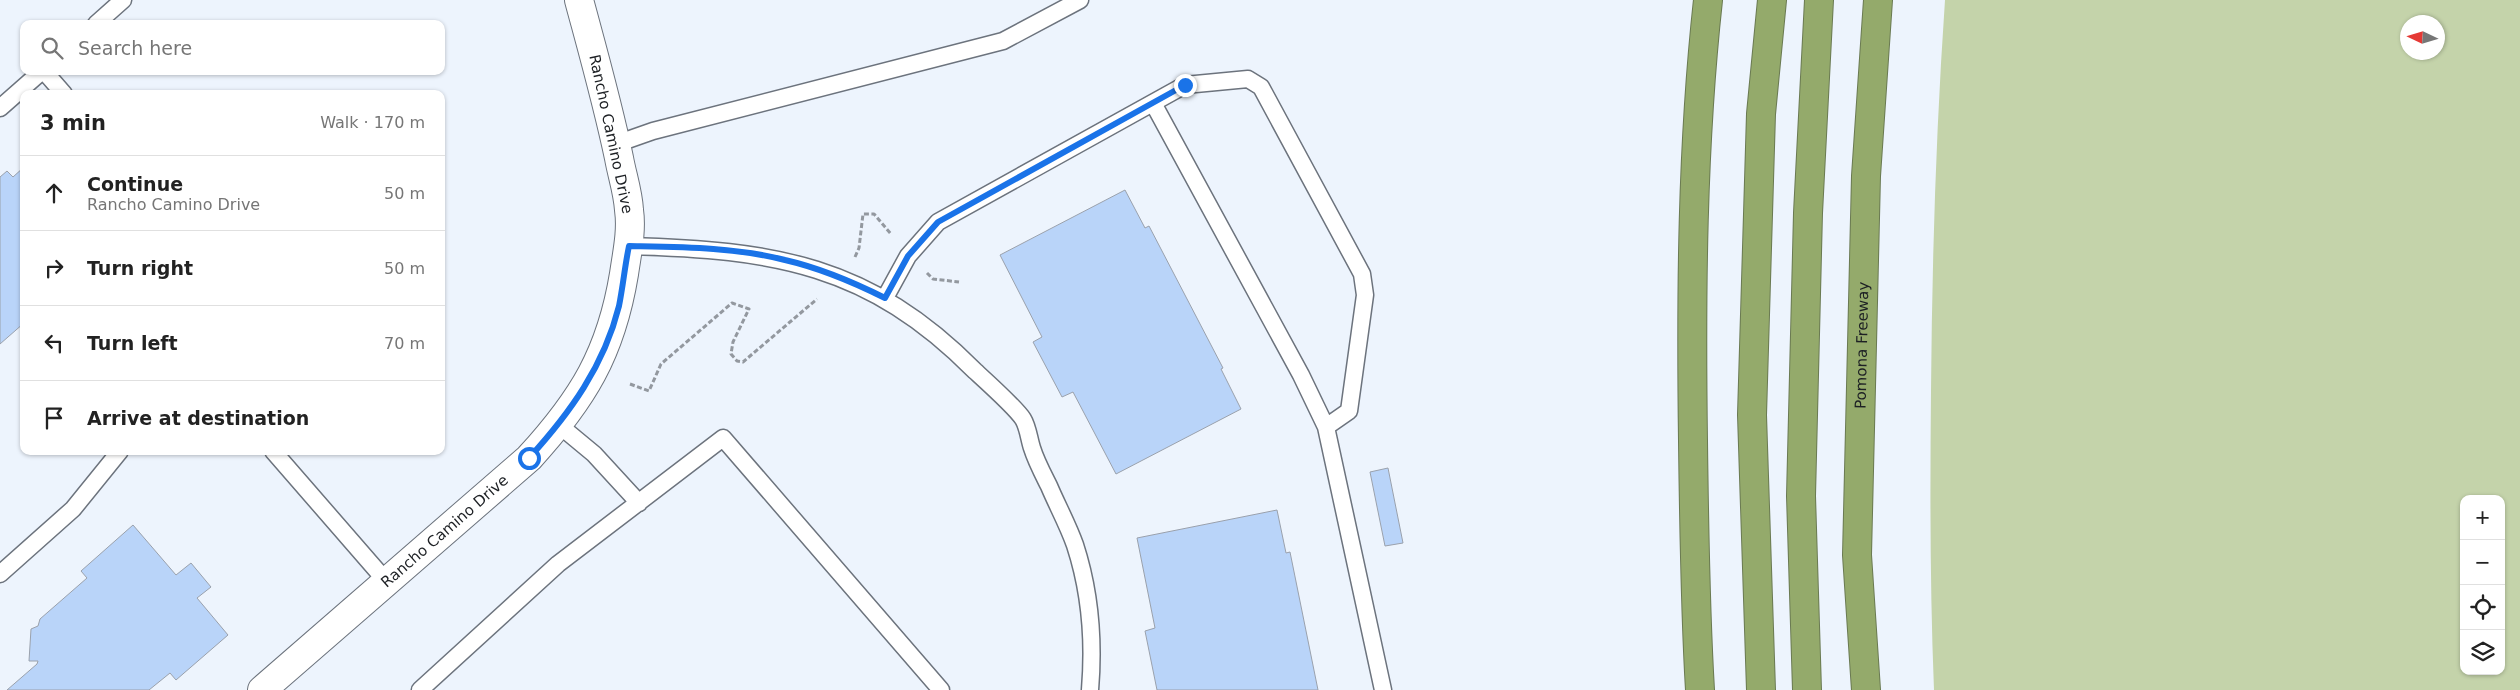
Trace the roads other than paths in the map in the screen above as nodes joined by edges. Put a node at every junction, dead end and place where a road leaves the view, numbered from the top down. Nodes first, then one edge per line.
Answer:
1 (123, 0) edge
2 (579, 0) edge
3 (1080, 0) edge
4 (1708, 0) edge
5 (1772, 0) edge
6 (1819, 0) edge
7 (1878, 0) edge
8 (100, 20) edge
9 (38, 75) edge
10 (47, 75) edge
11 (21, 90) edge
12 (60, 90) edge
13 (20, 91) edge
14 (1153, 103) junction
15 (0, 108) edge
16 (616, 144) junction
17 (629, 246) junction
18 (885, 298) junction
19 (559, 425) junction
20 (1326, 427) junction
21 (117, 455) edge
22 (277, 455) edge
23 (639, 504) junction
24 (0, 574) edge
25 (386, 580) junction
26 (263, 690) edge
27 (420, 690) edge
28 (941, 690) edge
29 (1090, 690) edge
30 (1382, 690) edge
31 (1700, 690) edge
32 (1761, 690) edge
33 (1807, 690) edge
34 (1866, 690) edge

1 - 8 lane
2 - 16 street, Rancho Camino Drive
3 - 16 lane
4 - 31 highway
5 - 32 highway
6 - 33 highway
7 - 34 highway, Pomona Freeway
9 - 11 lane
10 - 12 lane
13 - 15 lane
14 - 18 lane
14 - 20 lane
14 - 20 lane
16 - 17 street, Rancho Camino Drive
17 - 18 lane
17 - 19 street, Rancho Camino Drive
18 - 29 lane
19 - 23 lane
19 - 25 street, Rancho Camino Drive
20 - 30 lane
21 - 24 lane
22 - 25 lane
23 - 27 lane
23 - 28 lane
25 - 26 street, Rancho Camino Drive

